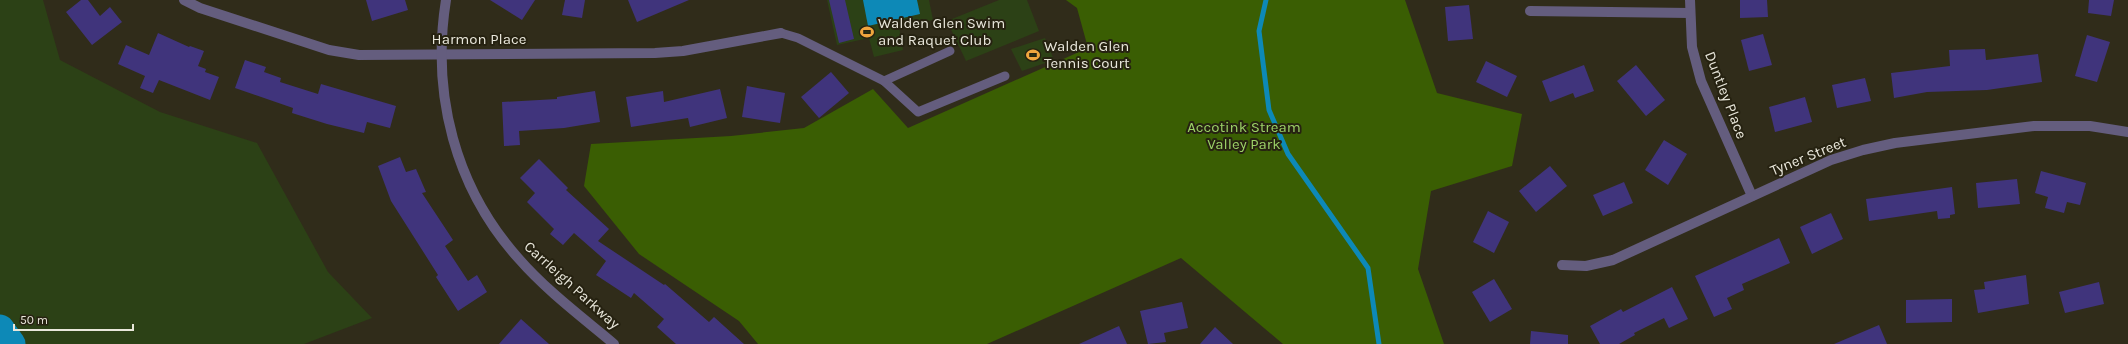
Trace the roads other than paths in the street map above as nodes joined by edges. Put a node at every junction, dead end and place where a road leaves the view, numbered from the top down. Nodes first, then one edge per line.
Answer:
1 (184, 0) edge
2 (446, 0) edge
3 (1690, 0) edge
4 (1530, 10) dead end
5 (1690, 13) junction
6 (781, 33) joint
7 (950, 51) dead end
8 (440, 54) junction
9 (1006, 76) dead end
10 (884, 81) junction
11 (2128, 132) edge
12 (1752, 196) junction
13 (1562, 266) dead end
14 (614, 344) edge

1 - 8 street, Harmon Place
2 - 8 street, Carrleigh Parkway
3 - 5 street, Duntley Place
4 - 5 street
5 - 12 street, Duntley Place
6 - 8 street, Harmon Place
6 - 10 lane
7 - 10 lane
8 - 14 street, Carrleigh Parkway
9 - 10 lane
11 - 12 street, Tyner Street
12 - 13 street, Tyner Street

